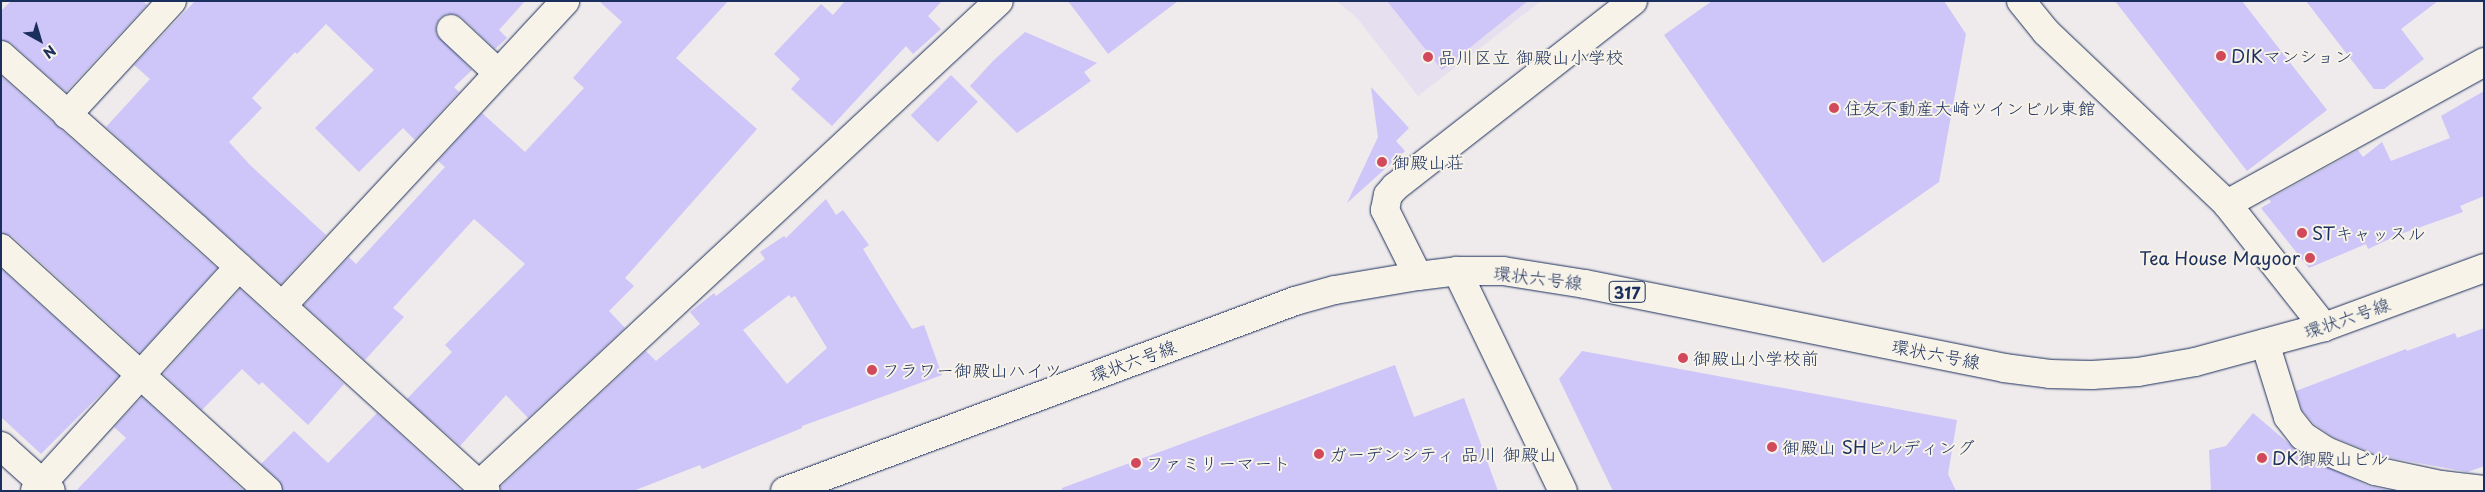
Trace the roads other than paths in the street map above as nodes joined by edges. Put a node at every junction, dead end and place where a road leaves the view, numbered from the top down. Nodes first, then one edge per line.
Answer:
1 (172, 1) edge
2 (565, 1) edge
3 (999, 1) edge
4 (1633, 1) edge
5 (2022, 1) edge
6 (451, 29) dead end
7 (1, 55) edge
8 (2484, 62) edge
9 (498, 73) junction
10 (67, 115) junction
11 (2227, 204) junction
12 (1, 248) edge
13 (239, 266) junction
14 (2484, 268) edge
15 (1457, 271) junction
16 (1418, 276) junction
17 (282, 306) junction
18 (2324, 327) junction
19 (2265, 343) junction
20 (142, 375) junction
21 (1, 446) edge
22 (43, 488) edge
23 (482, 488) edge
24 (2484, 490) edge
25 (268, 491) edge
26 (785, 491) edge
27 (1563, 491) edge

1 - 10 street
2 - 9 street
3 - 23 street
4 - 16 street
5 - 11 street
6 - 9 street
7 - 10 street
8 - 11 street
9 - 17 street
10 - 13 street
11 - 18 street
12 - 20 street
13 - 17 street
13 - 20 street
14 - 18 street, 環状六号線 / 317
15 - 16 street, 環状六号線 / 317
15 - 19 street, 環状六号線 / 317
15 - 27 street
16 - 26 street, 環状六号線 / 317
17 - 23 street
18 - 19 street, 環状六号線 / 317
19 - 24 street
20 - 22 street
20 - 25 street
21 - 22 street

